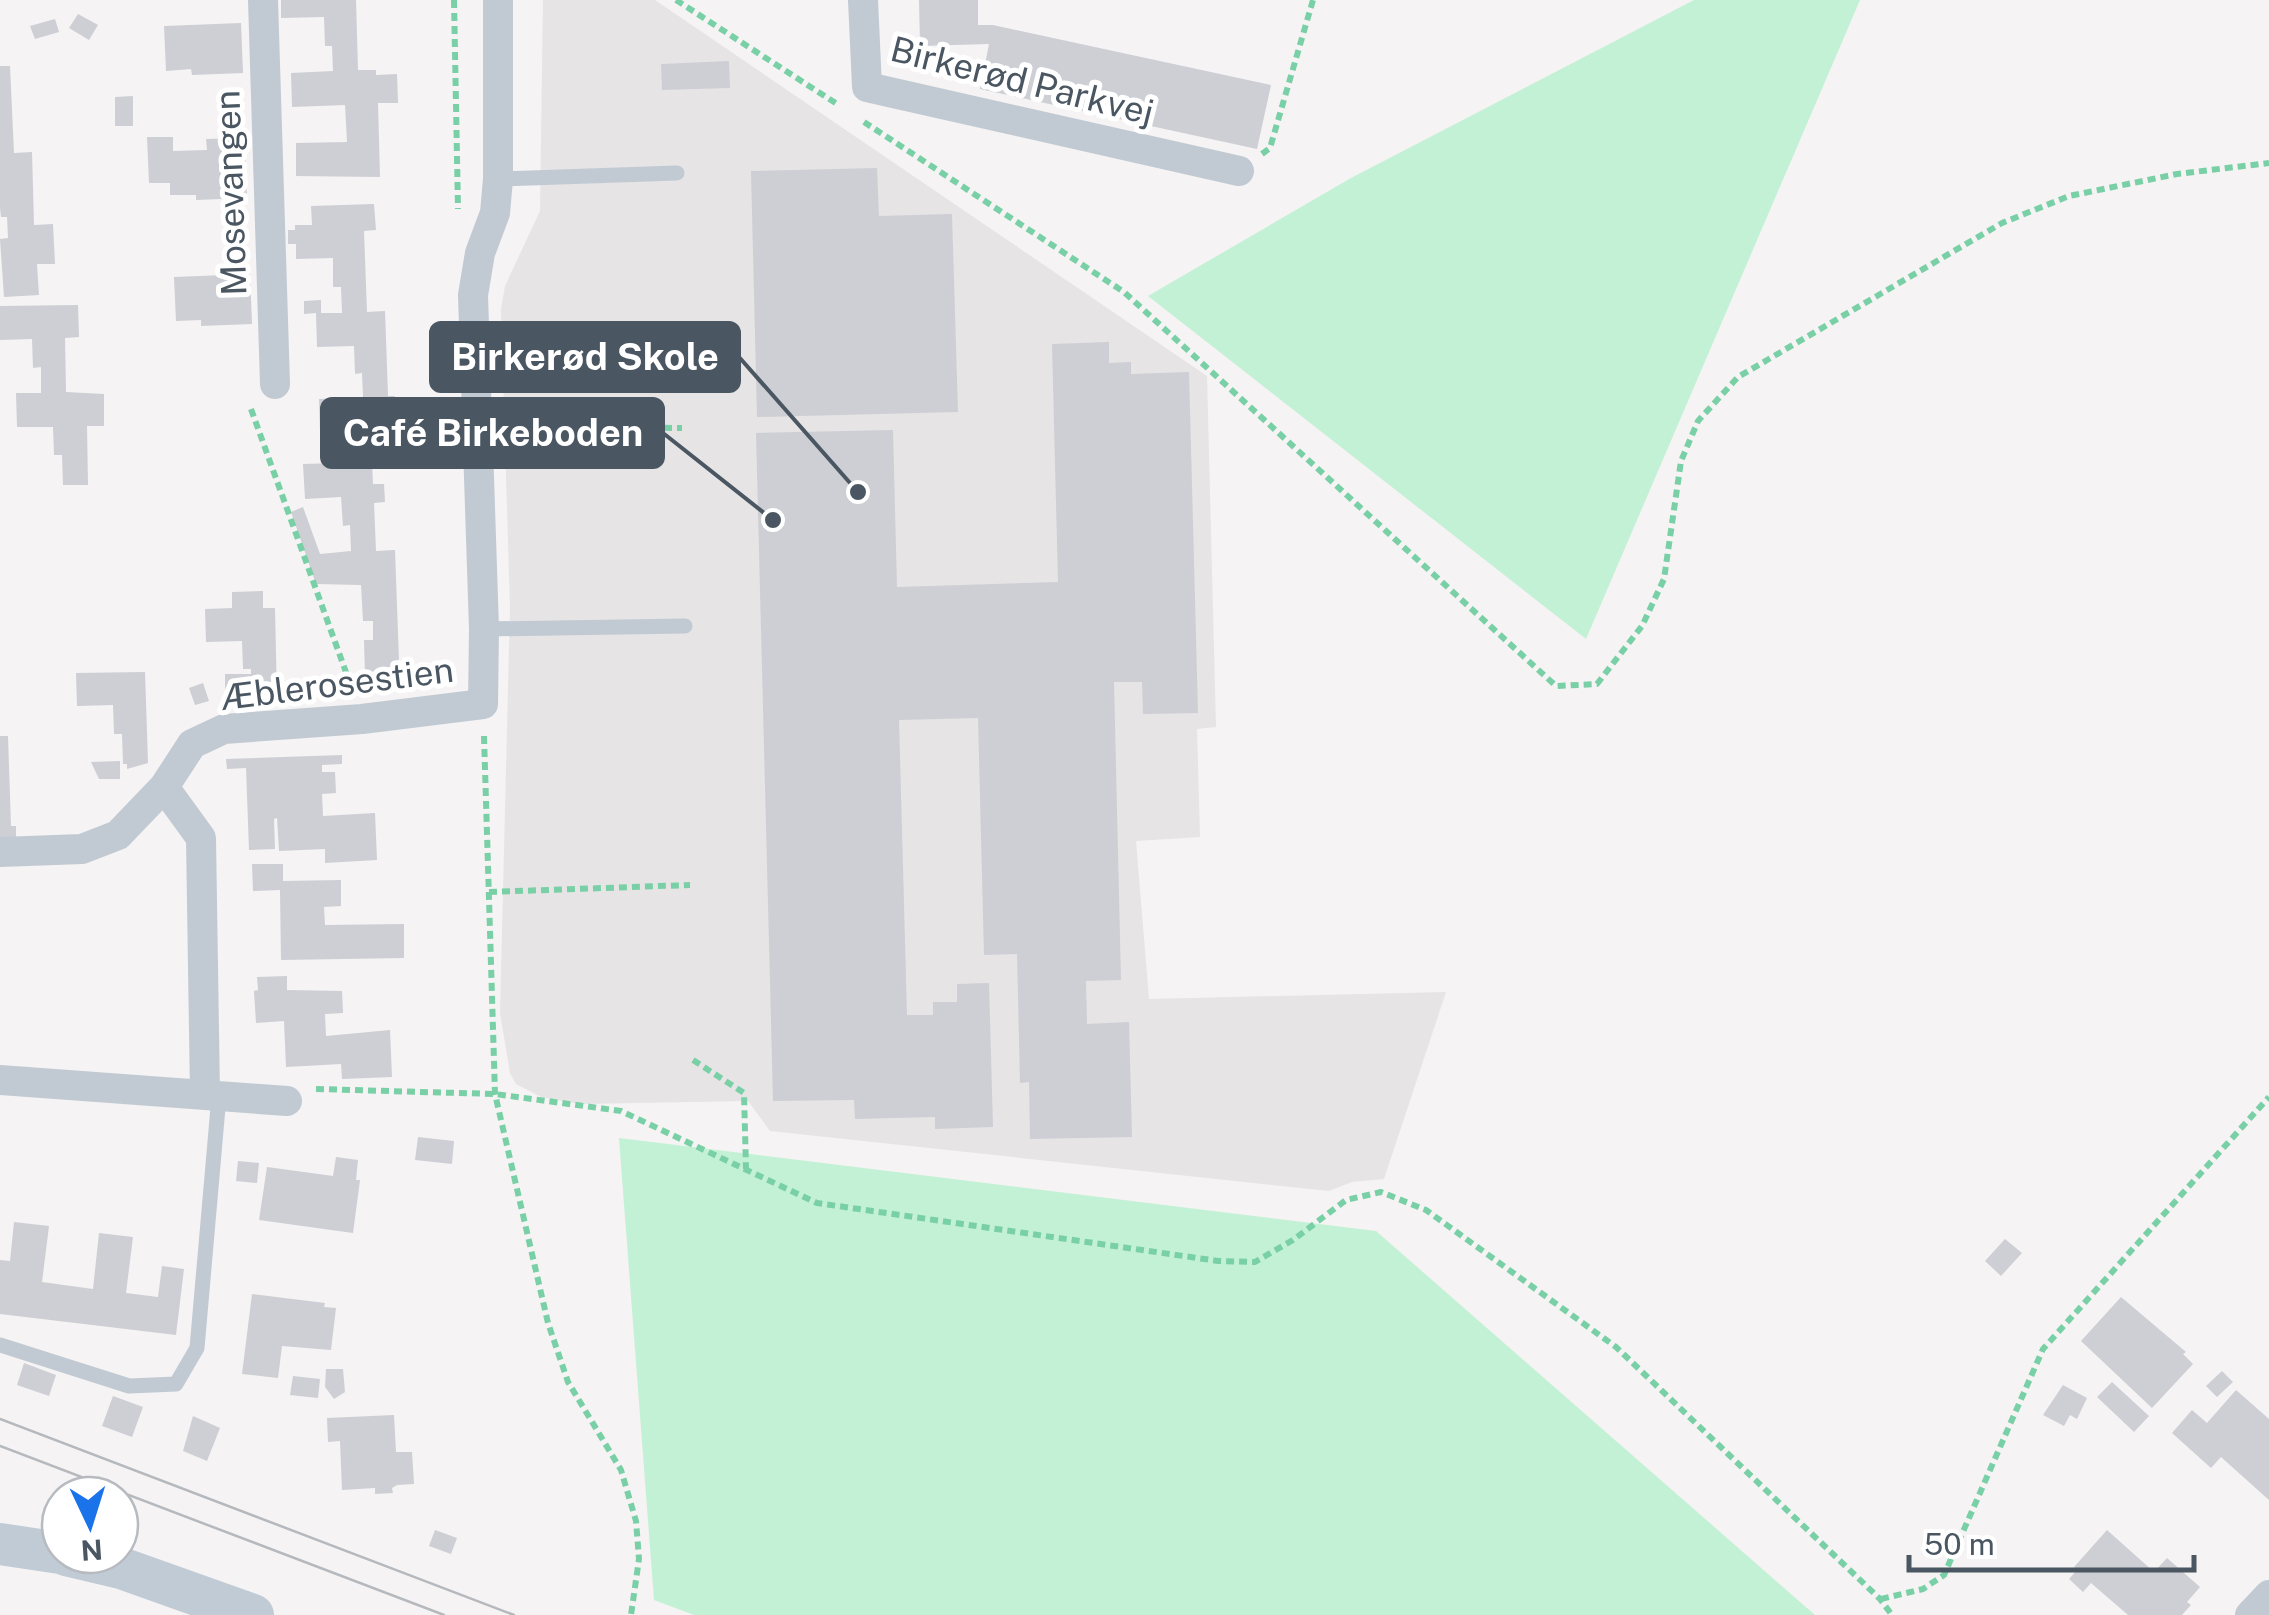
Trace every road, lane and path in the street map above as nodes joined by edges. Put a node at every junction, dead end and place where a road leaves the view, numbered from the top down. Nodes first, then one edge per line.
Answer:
1 (263, 0) edge
2 (454, 0) edge
3 (498, 0) edge
4 (676, 0) edge
5 (863, 0) edge
6 (1313, 0) edge
7 (842, 108) dead end
8 (859, 119) dead end
9 (2269, 163) edge
10 (1239, 171) joint
11 (677, 173) dead end
12 (498, 179) junction
13 (458, 213) dead end
14 (274, 384) joint
15 (478, 426) junction
16 (682, 428) dead end
17 (685, 626) dead end
18 (484, 630) junction
19 (483, 704) junction
20 (362, 718) junction
21 (164, 787) junction
22 (0, 852) edge
23 (690, 885) dead end
24 (488, 892) junction
25 (693, 1060) dead end
26 (0, 1080) edge
27 (494, 1094) junction
28 (212, 1096) junction
29 (2269, 1097) edge
30 (287, 1101) joint
31 (746, 1169) junction
32 (0, 1345) edge
33 (0, 1544) edge
34 (40, 1550) edge
35 (140, 1575) edge
36 (2269, 1595) edge
37 (1880, 1599) junction
38 (253, 1615) edge
39 (631, 1615) edge
40 (1892, 1615) edge
41 (2250, 1615) edge

1 - 14 street, Mosevangen
2 - 13 path
3 - 12 street
4 - 7 path
5 - 10 street, Birkerød Parkvej
6 - 10 path
8 - 9 path
11 - 12 lane
12 - 15 street
14 - 20 path
15 - 16 path
15 - 18 street
17 - 18 lane
18 - 19 street
19 - 20 street, Æblerosestien
19 - 24 path
20 - 21 street, Æblerosestien
21 - 22 street, Æblerosestien
21 - 28 street
23 - 24 path
24 - 27 path
25 - 31 path
26 - 28 street
27 - 30 path
27 - 31 path
27 - 39 path
28 - 30 street
28 - 32 lane
29 - 37 path
31 - 37 path
33 - 34 street
35 - 38 street
36 - 41 street
37 - 40 path

